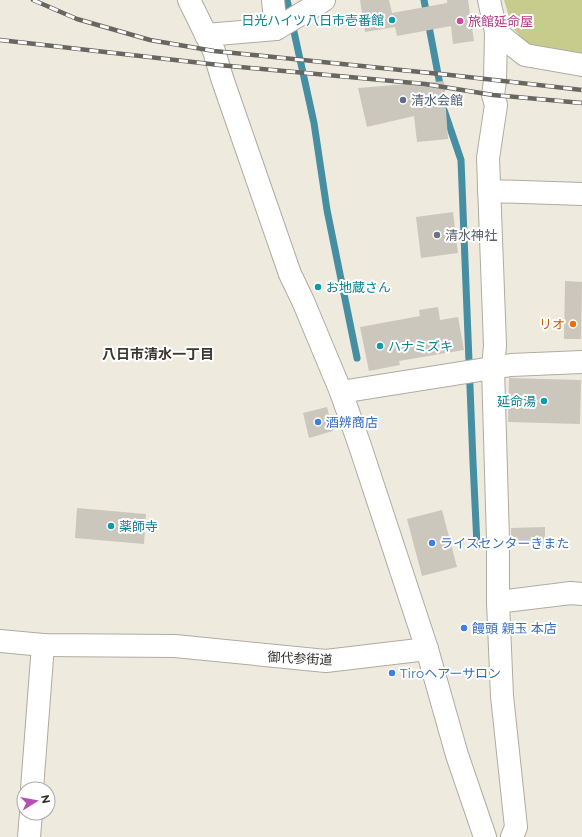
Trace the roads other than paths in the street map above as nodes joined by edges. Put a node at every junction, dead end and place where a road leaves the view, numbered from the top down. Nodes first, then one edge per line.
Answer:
1 (189, 0) edge
2 (273, 0) edge
3 (324, 0) edge
4 (489, 0) edge
5 (276, 29) junction
6 (496, 32) junction
7 (206, 35) junction
8 (582, 66) edge
9 (489, 191) junction
10 (582, 194) edge
11 (582, 362) edge
12 (493, 368) junction
13 (341, 392) junction
14 (582, 594) edge
15 (498, 602) junction
16 (0, 641) edge
17 (43, 645) junction
18 (427, 649) junction
19 (33, 781) edge
20 (30, 821) edge
21 (29, 837) edge
22 (485, 837) edge
23 (512, 837) edge

1 - 7 street
2 - 5 street
3 - 5 street
4 - 6 street
5 - 7 street
6 - 8 street
6 - 9 street
7 - 13 street
9 - 10 street
9 - 12 street
11 - 12 street
12 - 13 street
12 - 15 street
13 - 18 street
14 - 15 street
15 - 23 street
16 - 17 street, 御代参街道
17 - 18 street, 御代参街道
17 - 19 street
18 - 22 street
20 - 21 street

